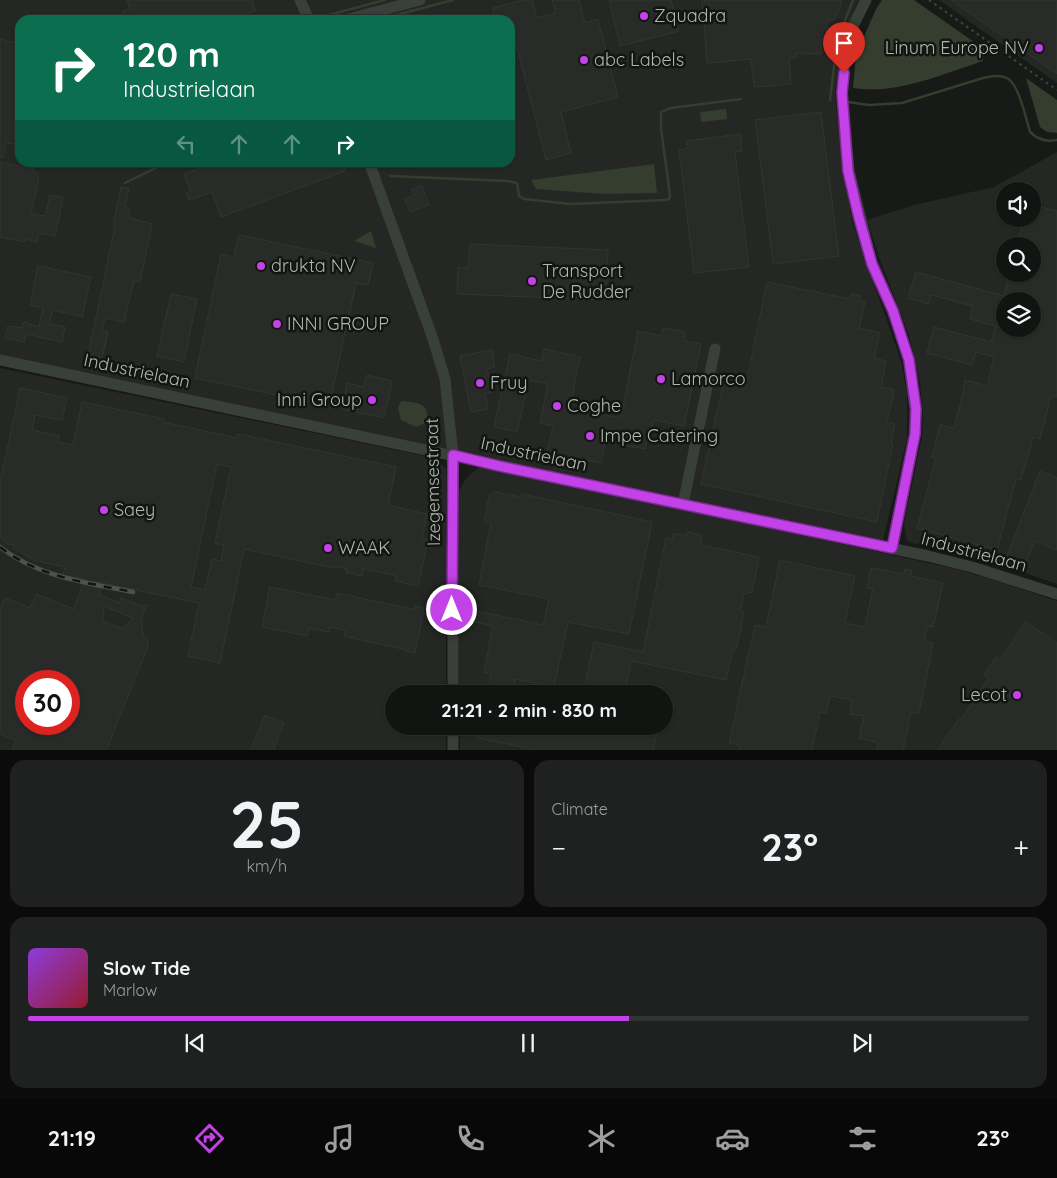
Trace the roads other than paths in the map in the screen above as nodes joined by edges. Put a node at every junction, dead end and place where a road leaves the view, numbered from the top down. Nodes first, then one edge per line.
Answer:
1 (300, 0) edge
2 (420, 0) edge
3 (866, 0) edge
4 (306, 15) edge
5 (364, 15) edge
6 (371, 167) edge
7 (715, 349) dead end
8 (0, 360) edge
9 (453, 455) junction
10 (683, 504) junction
11 (892, 548) junction
12 (1057, 594) edge
13 (453, 685) edge
14 (453, 735) edge
15 (453, 750) edge

1 - 4 street
2 - 5 street
3 - 11 street
6 - 9 street, Izegemsestraat
7 - 10 street
8 - 9 street, Industrielaan
9 - 10 street, Industrielaan
9 - 13 street, Izegemsestraat
10 - 11 street, Industrielaan
11 - 12 street, Industrielaan
14 - 15 street

